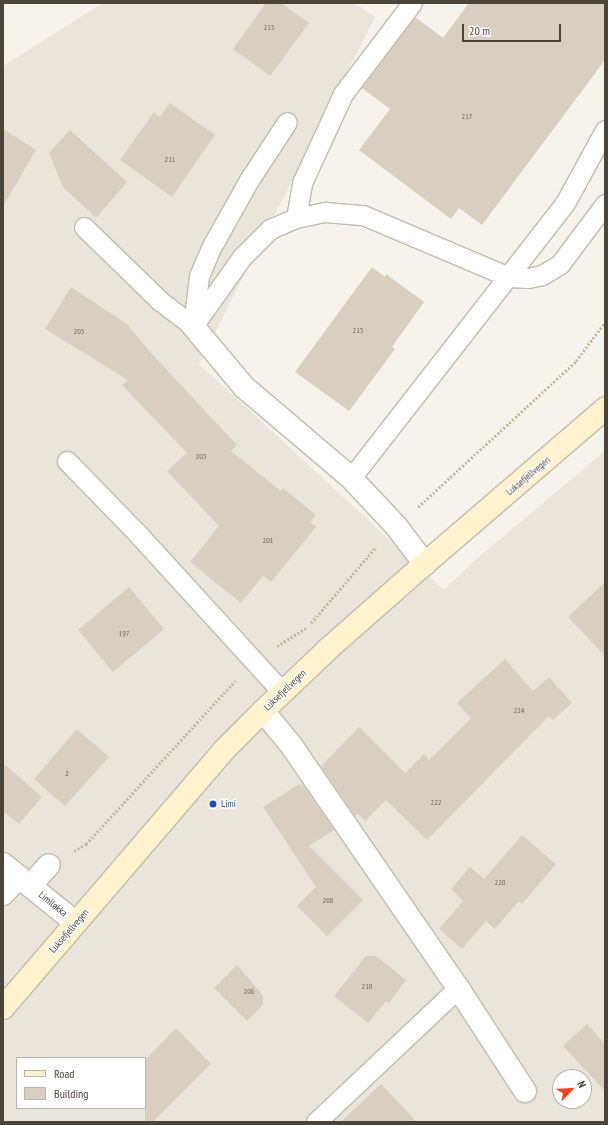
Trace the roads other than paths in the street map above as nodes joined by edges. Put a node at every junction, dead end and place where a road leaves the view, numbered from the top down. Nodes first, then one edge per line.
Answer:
1 (412, 3) edge
2 (287, 122) dead end
3 (605, 130) edge
4 (605, 204) edge
5 (296, 218) junction
6 (84, 227) dead end
7 (509, 277) junction
8 (193, 326) junction
9 (605, 409) edge
10 (67, 461) dead end
11 (351, 478) junction
12 (424, 564) junction
13 (282, 692) junction
14 (263, 711) junction
15 (49, 865) road end
16 (17, 875) edge
17 (3, 894) edge
18 (76, 923) junction
19 (458, 988) junction
20 (3, 1008) edge
21 (525, 1091) dead end
22 (316, 1122) edge

1 - 5 lane
2 - 8 lane
3 - 7 lane
4 - 7 lane
5 - 7 lane
5 - 8 lane
6 - 8 lane
7 - 11 lane
8 - 11 street
9 - 12 main road, Luksefjellvegen
10 - 13 lane
11 - 12 street
12 - 13 main road, Luksefjellvegen
13 - 14 main road, Luksefjellvegen
14 - 18 main road, Luksefjellvegen
14 - 19 street
15 - 16 street, Limiløkka
16 - 17 street, Limiløkka
16 - 18 street, Limiløkka
18 - 20 main road, Luksefjellvegen
19 - 21 street
19 - 22 lane

